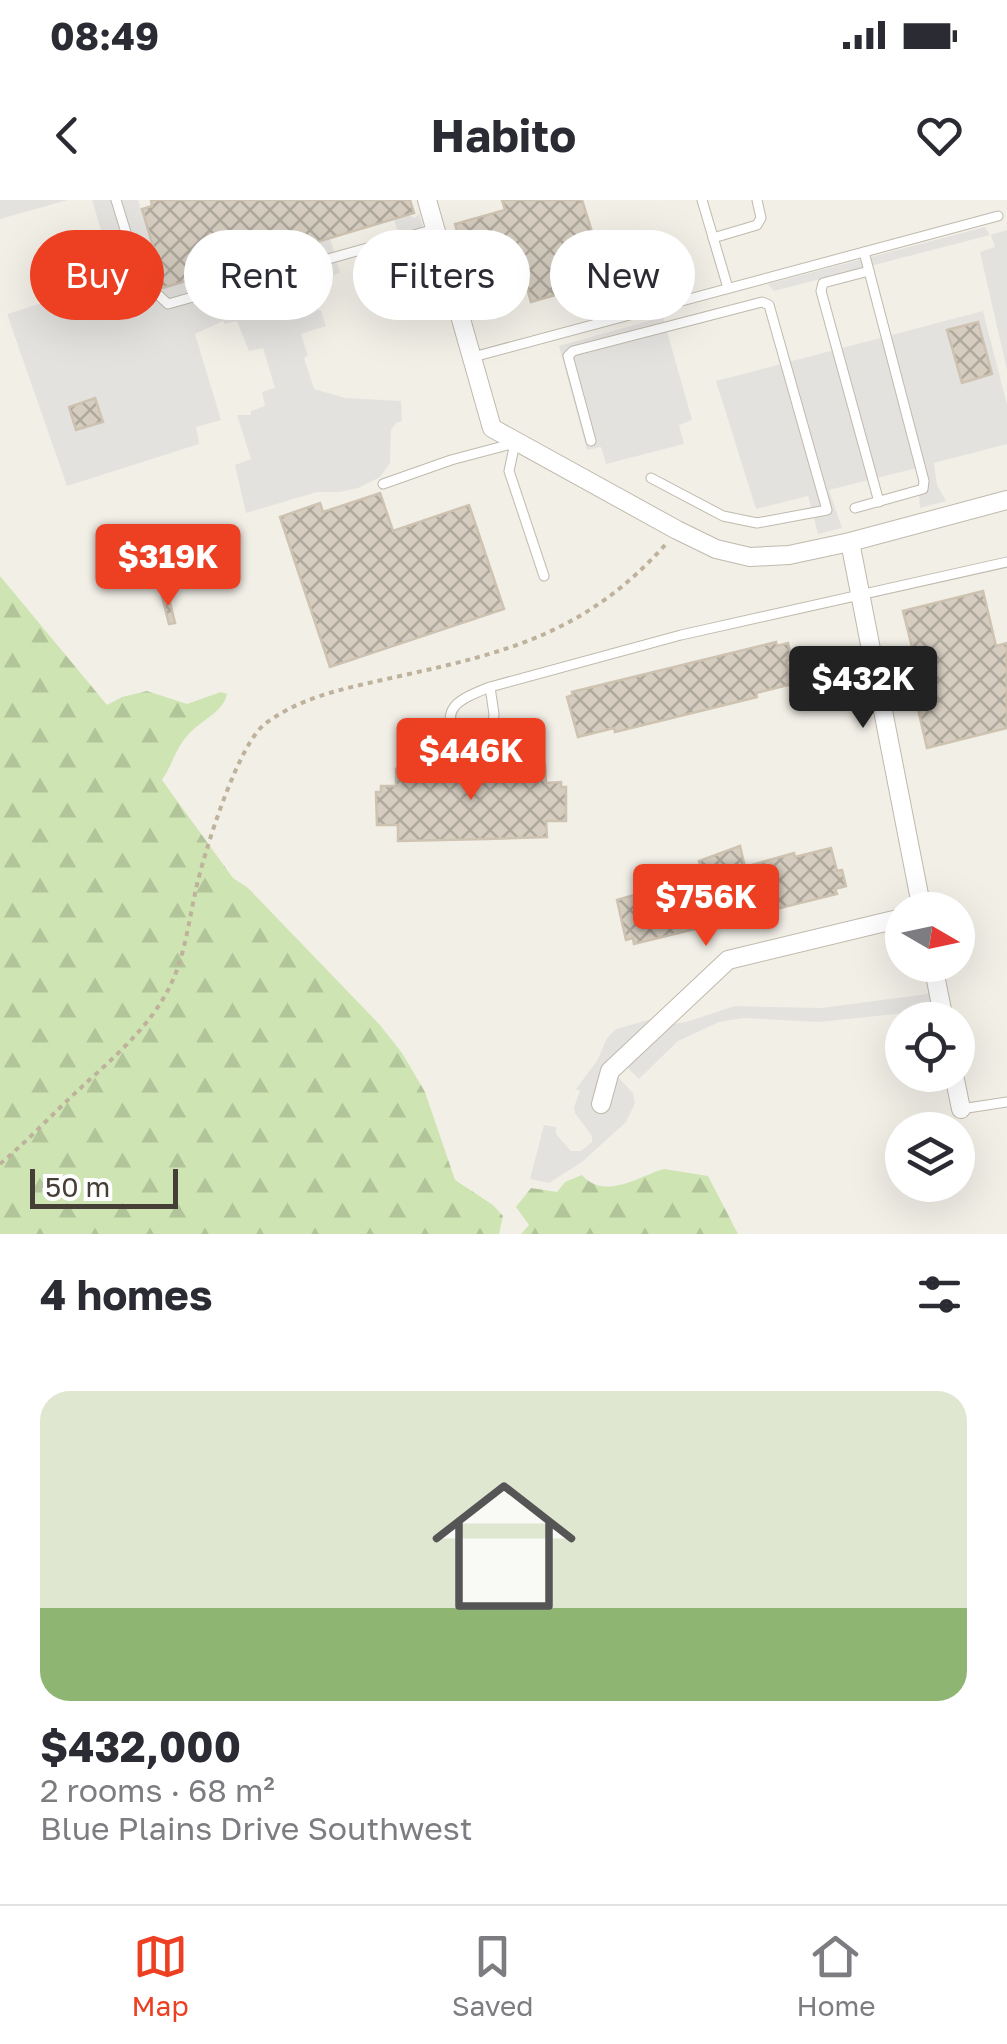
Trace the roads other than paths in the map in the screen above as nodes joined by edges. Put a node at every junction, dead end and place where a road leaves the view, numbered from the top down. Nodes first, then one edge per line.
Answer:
1 (116, 200) edge
2 (426, 200) edge
3 (702, 200) edge
4 (756, 200) edge
5 (998, 216) dead end
6 (435, 229) junction
7 (713, 238) junction
8 (864, 252) junction
9 (869, 272) junction
10 (728, 288) junction
11 (711, 293) junction
12 (716, 313) junction
13 (473, 357) junction
14 (590, 441) dead end
15 (516, 443) junction
16 (650, 478) dead end
17 (384, 484) dead end
18 (1007, 500) edge
19 (879, 502) junction
20 (855, 508) dead end
21 (850, 542) junction
22 (1007, 562) edge
23 (544, 576) dead end
24 (861, 597) junction
25 (490, 686) junction
26 (918, 892) edge
27 (885, 922) edge
28 (958, 1092) edge
29 (1007, 1102) edge
30 (601, 1104) dead end
31 (961, 1109) joint

1 - 6 lane
2 - 6 street
3 - 7 lane
4 - 7 lane
5 - 8 lane
6 - 13 street
7 - 10 lane
8 - 9 lane
8 - 10 lane
9 - 19 lane
9 - 19 lane
10 - 11 lane
11 - 12 lane
11 - 13 lane
12 - 14 lane
12 - 16 lane
13 - 15 street
15 - 17 lane
15 - 21 street
15 - 23 lane
18 - 21 street
19 - 20 lane
21 - 24 street
22 - 24 lane
24 - 25 lane
24 - 26 street
25 - 25 lane
27 - 30 street
28 - 31 street
29 - 31 lane

